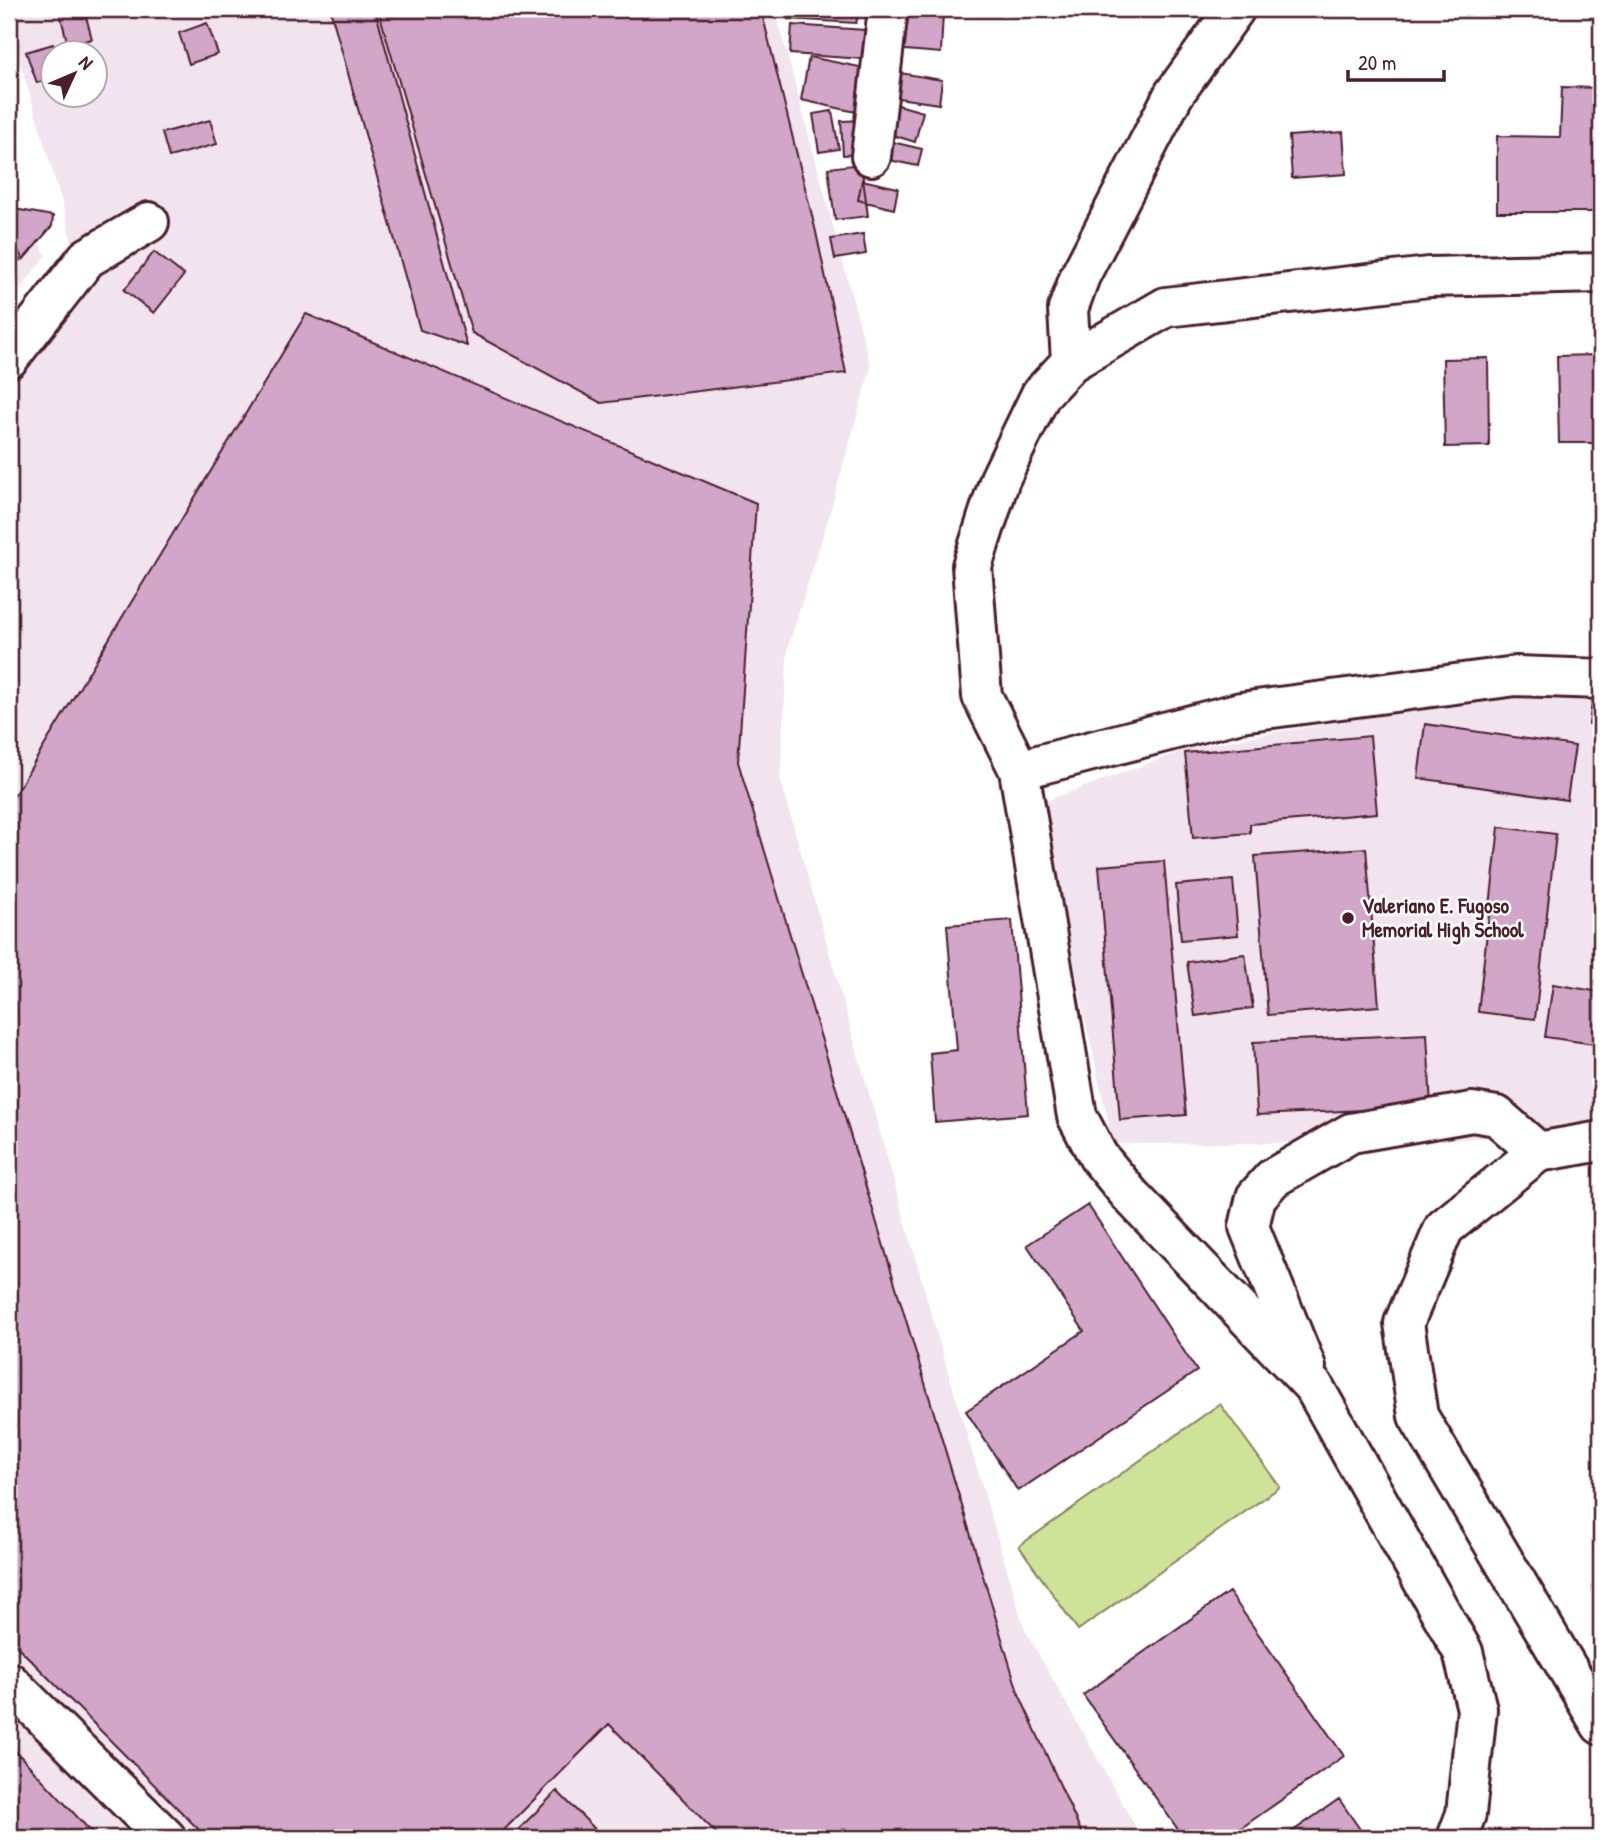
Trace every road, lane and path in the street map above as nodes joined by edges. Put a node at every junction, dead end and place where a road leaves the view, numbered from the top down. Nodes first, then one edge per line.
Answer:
1 (888, 9) edge
2 (1235, 9) edge
3 (871, 156) dead end
4 (149, 222) dead end
5 (1601, 272) edge
6 (9, 358) edge
7 (1071, 362) junction
8 (1601, 679) edge
9 (1019, 770) junction
10 (1601, 1141) edge
11 (1538, 1152) junction
12 (1314, 1387) junction
13 (9, 1682) edge
14 (1601, 1725) edge
15 (166, 1838) edge
16 (1457, 1838) edge

1 - 3 street
2 - 7 street
4 - 6 street
5 - 7 street
7 - 9 street
8 - 9 street
9 - 12 street
10 - 11 street
11 - 12 street
11 - 14 street
12 - 16 street
13 - 15 street

